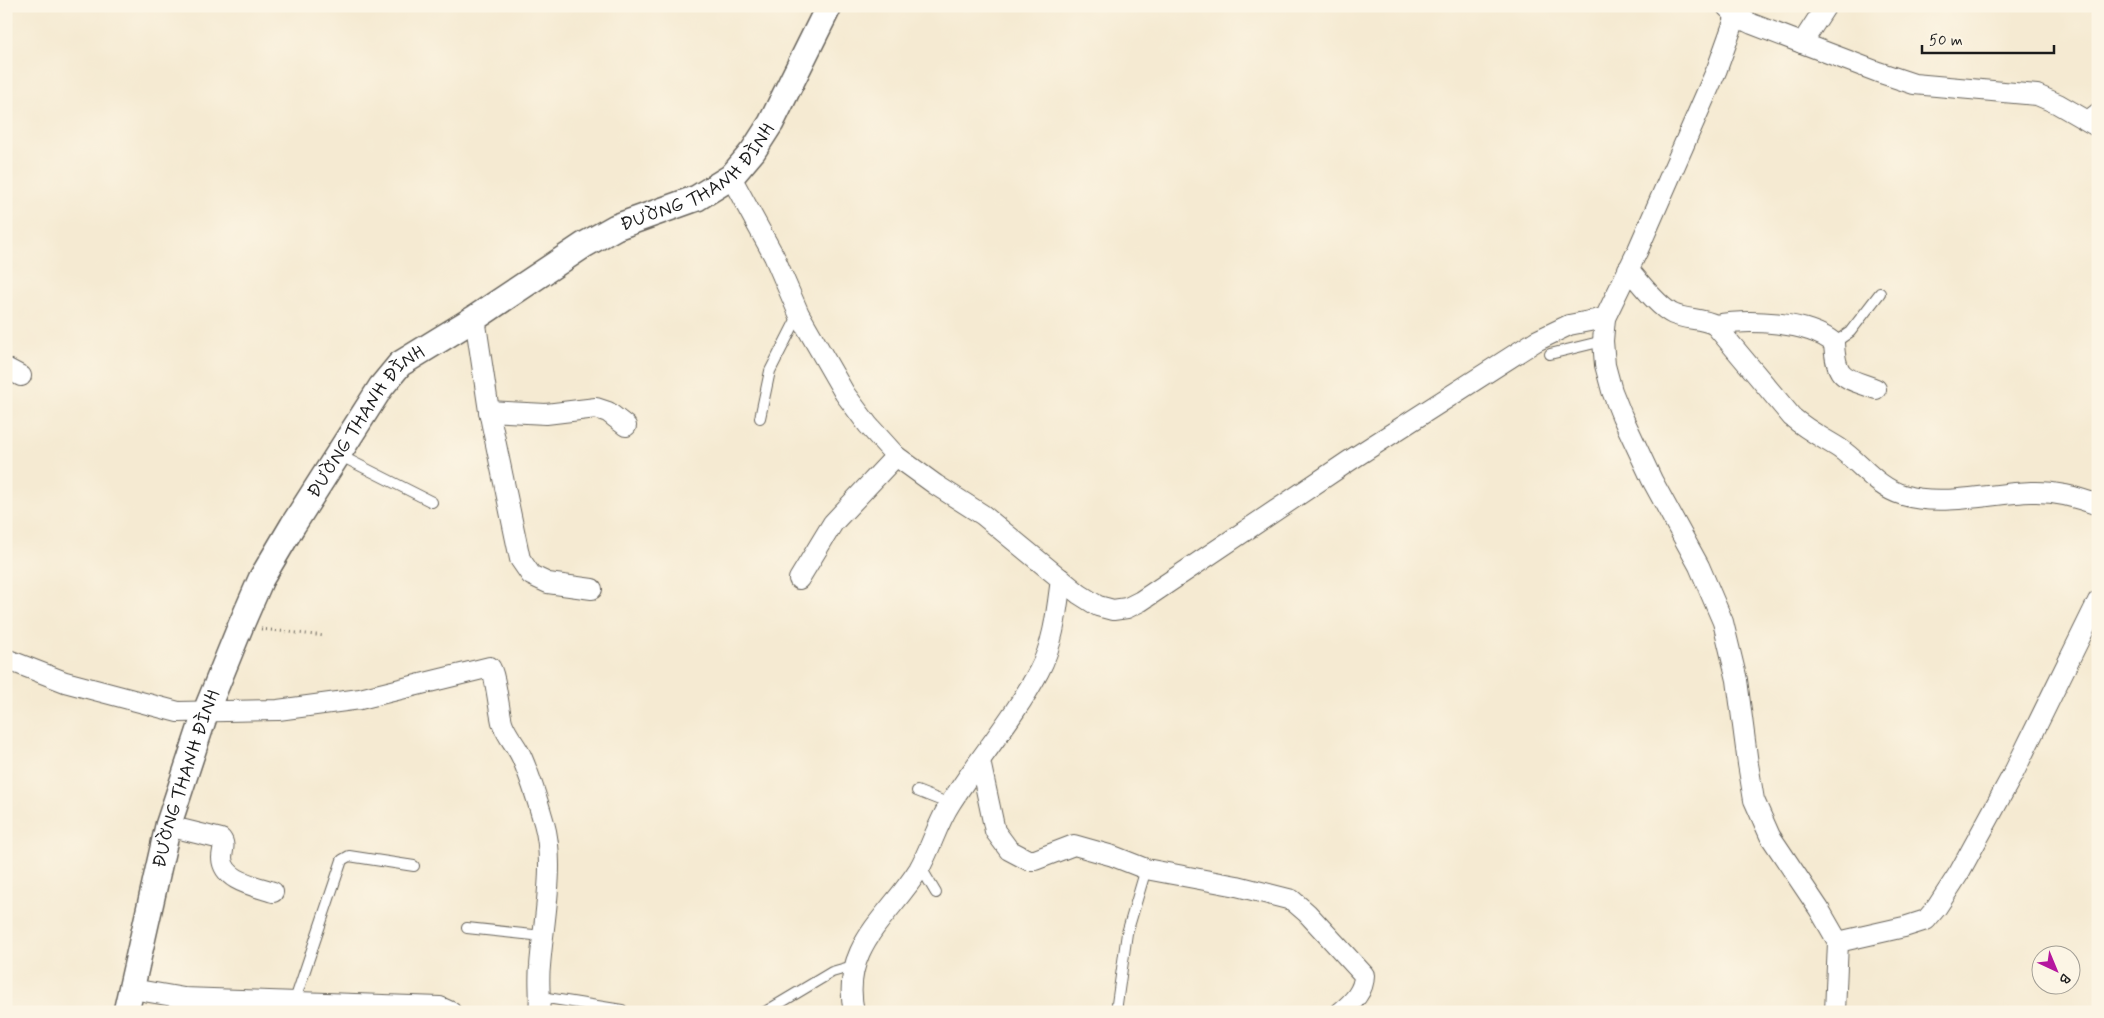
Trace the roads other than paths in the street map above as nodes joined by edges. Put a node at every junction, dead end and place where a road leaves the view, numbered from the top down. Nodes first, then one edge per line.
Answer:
1 (829, 6) edge
2 (1826, 6) edge
3 (1731, 11) edge
4 (1802, 43) junction
5 (2093, 117) edge
6 (731, 176) junction
7 (1628, 269) junction
8 (1880, 292) dead end
9 (798, 314) junction
10 (475, 318) junction
11 (1605, 318) junction
12 (1715, 325) junction
13 (1603, 340) junction
14 (1834, 343) junction
15 (1550, 354) dead end
16 (1876, 389) dead end
17 (489, 411) junction
18 (760, 418) dead end
19 (626, 426) dead end
20 (338, 454) junction
21 (896, 456) junction
22 (432, 502) dead end
23 (2098, 505) edge
24 (799, 579) dead end
25 (1061, 579) junction
26 (592, 589) dead end
27 (2098, 601) edge
28 (6, 659) edge
29 (206, 711) junction
30 (980, 761) junction
31 (918, 791) dead end
32 (950, 804) junction
33 (168, 826) junction
34 (414, 866) dead end
35 (920, 866) junction
36 (1146, 869) junction
37 (273, 892) dead end
38 (936, 893) dead end
39 (466, 928) dead end
40 (543, 936) junction
41 (1838, 942) junction
42 (854, 966) junction
43 (129, 1000) edge
44 (540, 1004) edge
45 (281, 1006) edge
46 (364, 1008) edge
47 (622, 1010) dead end
48 (1116, 1011) edge
49 (451, 1012) edge
50 (765, 1012) edge
51 (854, 1012) edge
52 (1341, 1012) edge
53 (1835, 1012) edge

1 - 6 street, ĐƯỜNG THANH ĐÌNH
2 - 4 street
3 - 4 street
3 - 7 street
4 - 5 street
6 - 9 street
6 - 10 street, ĐƯỜNG THANH ĐÌNH
7 - 11 street
7 - 12 street
8 - 14 lane
9 - 18 lane
9 - 21 street
10 - 17 street
10 - 20 street, ĐƯỜNG THANH ĐÌNH
11 - 13 street
11 - 25 street
12 - 14 street
12 - 23 street
13 - 15 lane
13 - 41 street
14 - 16 street
17 - 19 street
17 - 26 street
20 - 22 lane
20 - 29 street, ĐƯỜNG THANH ĐÌNH
21 - 24 street
21 - 25 street
25 - 30 street
27 - 41 street
28 - 29 street
29 - 33 street, ĐƯỜNG THANH ĐÌNH
29 - 40 street
30 - 32 street
30 - 36 street
31 - 32 lane
32 - 35 street
33 - 37 street
33 - 43 street, ĐƯỜNG THANH ĐÌNH
34 - 45 lane
35 - 38 lane
35 - 42 street
36 - 48 lane
36 - 52 street
39 - 40 lane
40 - 44 street
41 - 53 street
42 - 50 lane
42 - 51 street
43 - 45 street
44 - 47 lane
45 - 46 street
46 - 49 street

